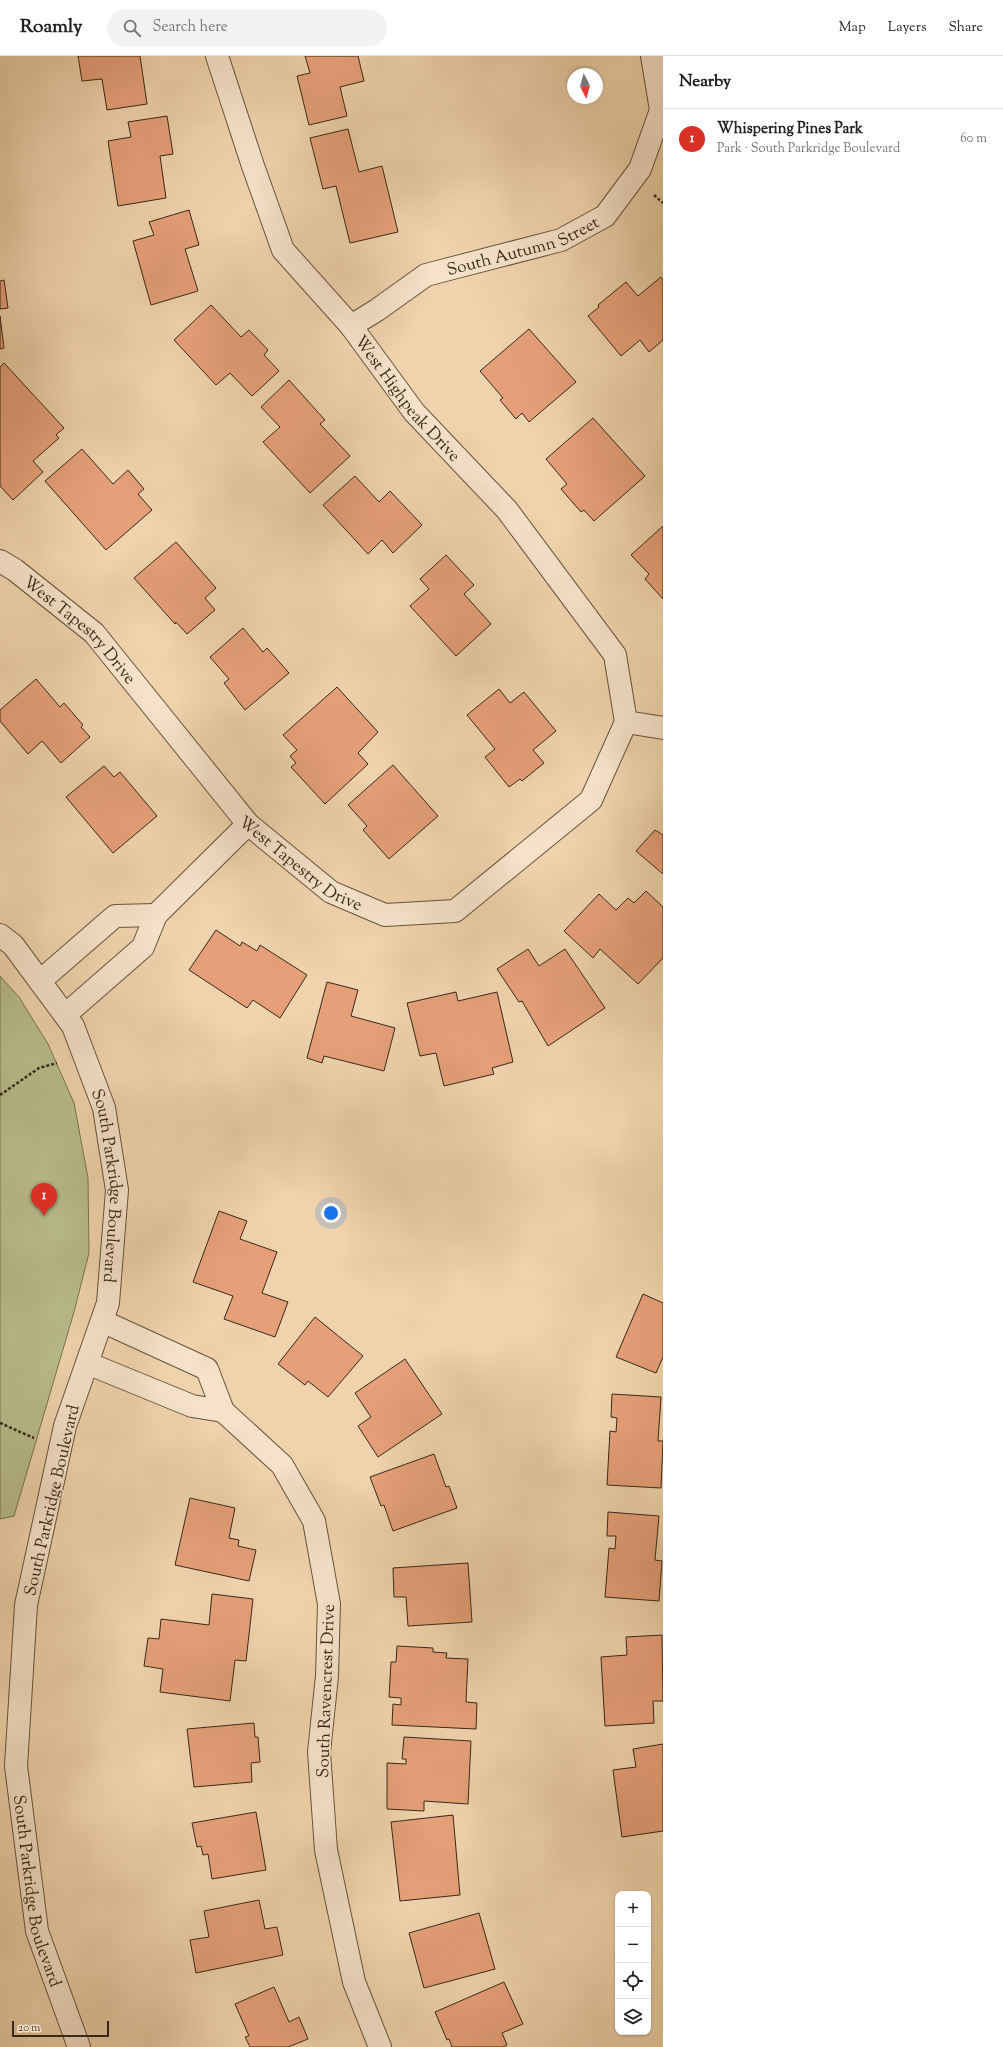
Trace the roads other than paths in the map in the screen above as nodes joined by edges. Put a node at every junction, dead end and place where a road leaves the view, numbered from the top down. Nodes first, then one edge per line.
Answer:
1 (217, 56) edge
2 (652, 56) edge
3 (351, 326) junction
4 (0, 561) edge
5 (626, 722) junction
6 (663, 728) edge
7 (248, 824) junction
8 (156, 915) junction
9 (0, 935) edge
10 (40, 981) junction
11 (65, 1015) junction
12 (102, 1321) junction
13 (87, 1364) junction
14 (223, 1411) junction
15 (79, 2047) edge
16 (380, 2047) edge

1 - 3 street, West Highpeak Drive
2 - 3 street, South Autumn Street
3 - 5 street, West Highpeak Drive
4 - 7 street, West Tapestry Drive
5 - 6 street
5 - 7 street, West Tapestry Drive
7 - 8 street
8 - 10 street
8 - 11 street
9 - 10 street, South Parkridge Boulevard
10 - 11 street, South Parkridge Boulevard
11 - 12 street, South Parkridge Boulevard
12 - 13 street, South Parkridge Boulevard
12 - 14 street, South Ravencrest Drive
13 - 14 street
13 - 15 street, South Parkridge Boulevard
14 - 16 street, South Ravencrest Drive

